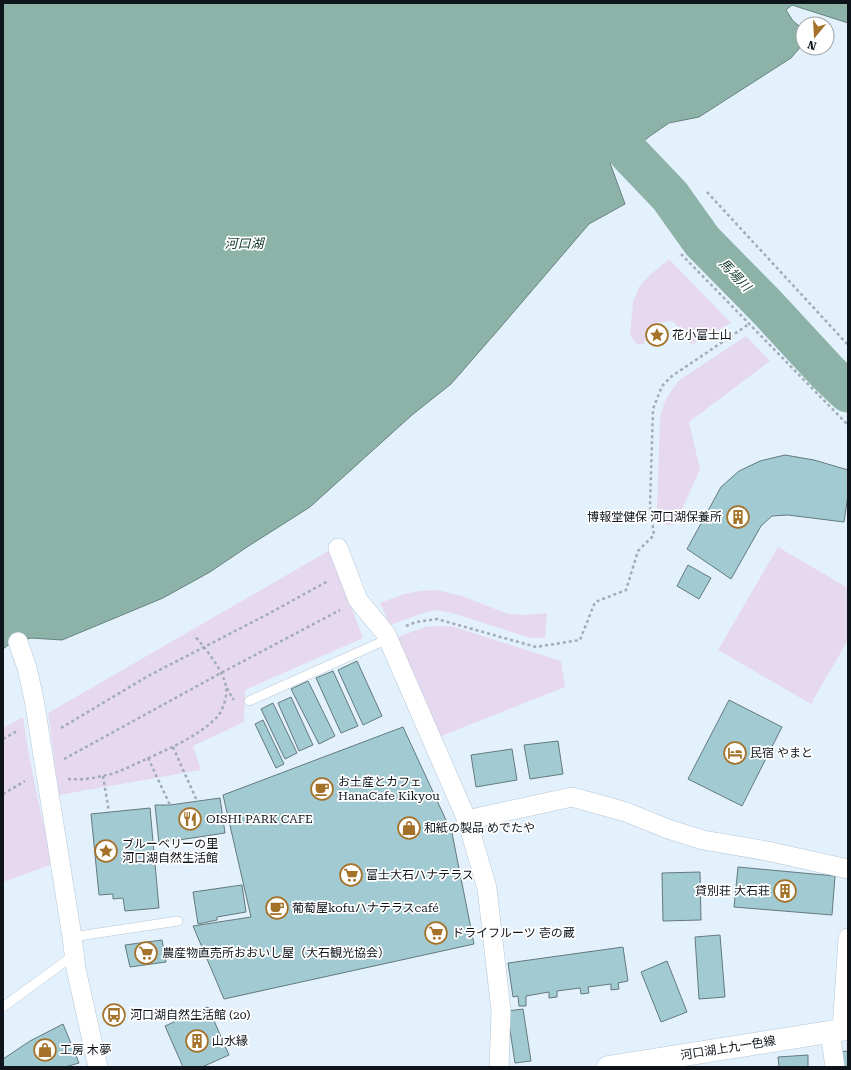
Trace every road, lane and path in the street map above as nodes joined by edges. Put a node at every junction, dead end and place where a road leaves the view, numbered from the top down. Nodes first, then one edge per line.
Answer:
1 (707, 192) dead end
2 (681, 254) dead end
3 (750, 324) junction
4 (848, 345) edge
5 (848, 425) edge
6 (338, 548) dead end
7 (347, 571) junction
8 (358, 600) junction
9 (194, 635) dead end
10 (387, 637) junction
11 (18, 642) dead end
12 (204, 647) junction
13 (221, 673) junction
14 (249, 701) dead end
15 (40, 742) junction
16 (173, 747) junction
17 (148, 758) junction
18 (45, 774) junction
19 (103, 776) junction
20 (197, 801) dead end
21 (170, 805) dead end
22 (109, 812) dead end
23 (467, 820) junction
24 (848, 868) edge
25 (178, 922) dead end
26 (848, 938) edge
27 (73, 946) junction
28 (3, 1007) edge
29 (840, 1030) edge
30 (98, 1067) edge
31 (499, 1067) edge
32 (608, 1067) edge
33 (835, 1067) edge

1 - 4 path
2 - 3 path
3 - 5 path
3 - 10 path
6 - 7 street
7 - 8 street
7 - 12 path
8 - 10 street
8 - 13 path
9 - 12 path
10 - 14 lane
10 - 23 street
11 - 15 street
12 - 13 path
12 - 15 path
13 - 16 path
13 - 18 path
15 - 18 street
16 - 17 path
16 - 20 path
17 - 19 path
17 - 21 path
18 - 19 path
18 - 27 street
19 - 22 path
23 - 24 street
23 - 31 street
25 - 27 lane
26 - 29 street
27 - 28 lane
27 - 30 street
29 - 32 main road, 河口湖上九一色線
29 - 33 street

